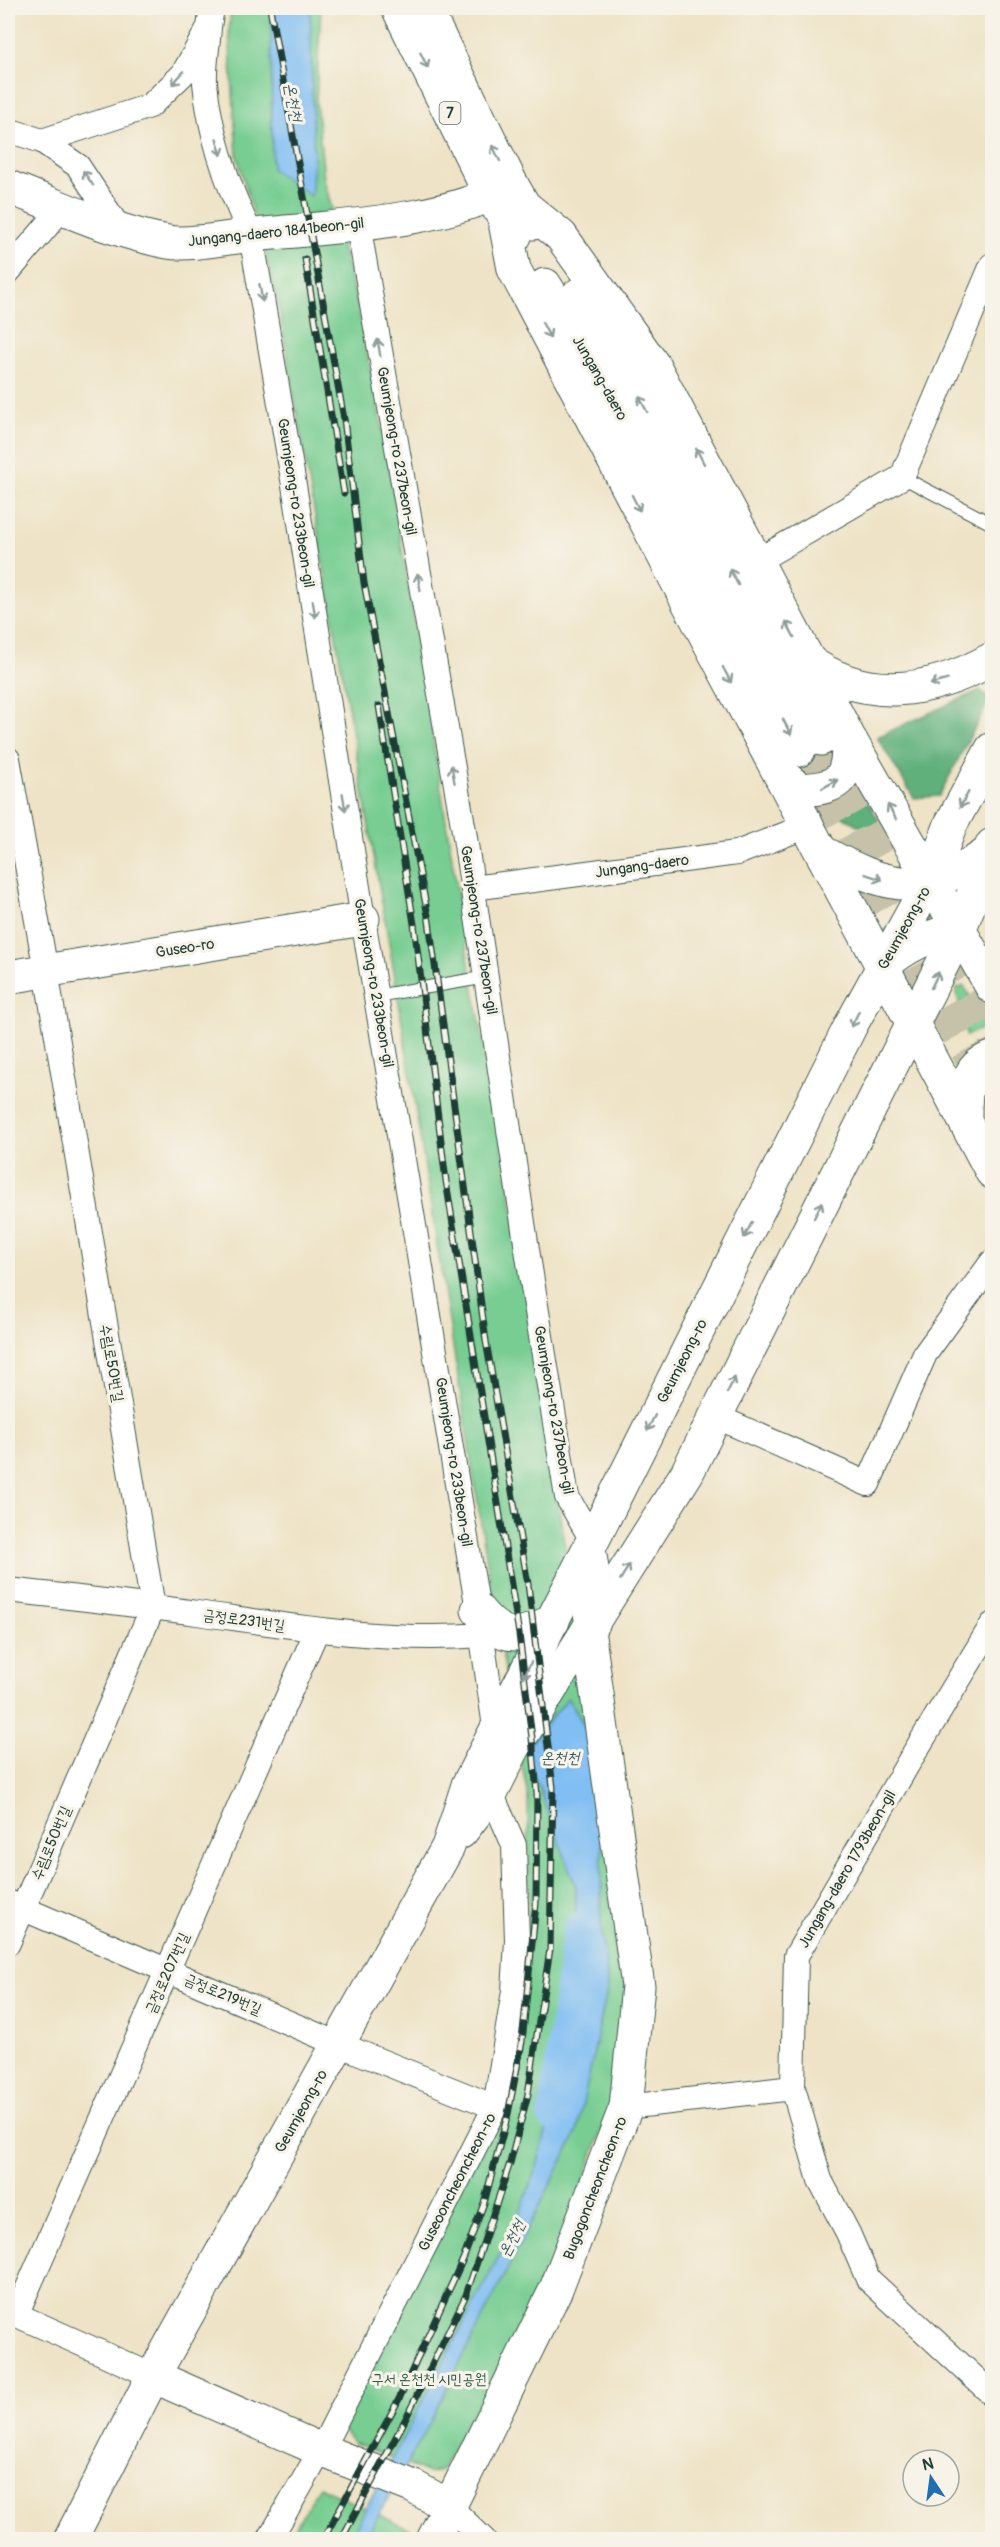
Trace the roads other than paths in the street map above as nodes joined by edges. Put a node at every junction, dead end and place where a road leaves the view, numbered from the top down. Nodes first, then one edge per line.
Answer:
1 (398, 8) edge
2 (425, 8) edge
3 (211, 17) edge
4 (8, 130) edge
5 (42, 141) junction
6 (8, 187) edge
7 (507, 201) junction
8 (63, 207) junction
9 (358, 224) junction
10 (119, 228) junction
11 (251, 235) junction
12 (993, 265) edge
13 (8, 272) edge
14 (902, 477) junction
15 (993, 524) edge
16 (754, 562) junction
17 (993, 659) edge
18 (807, 660) junction
19 (993, 749) edge
20 (812, 750) junction
21 (8, 759) edge
22 (814, 839) junction
23 (991, 849) edge
24 (930, 881) junction
25 (473, 888) junction
26 (363, 920) junction
27 (959, 931) junction
28 (882, 967) junction
29 (46, 970) junction
30 (488, 976) junction
31 (8, 977) edge
32 (993, 987) edge
33 (384, 995) junction
34 (912, 1026) junction
35 (993, 1058) edge
36 (965, 1119) junction
37 (993, 1173) edge
38 (993, 1263) edge
39 (716, 1416) junction
40 (592, 1540) junction
41 (8, 1590) edge
42 (153, 1607) junction
43 (553, 1621) junction
44 (480, 1623) junction
45 (993, 1625) edge
46 (317, 1630) junction
47 (586, 1635) junction
48 (505, 1729) junction
49 (491, 1793) junction
50 (448, 1847) junction
51 (15, 1905) edge
52 (8, 1943) edge
53 (168, 1970) junction
54 (338, 2044) junction
55 (793, 2088) junction
56 (495, 2107) junction
57 (626, 2107) junction
58 (12, 2313) edge
59 (153, 2376) junction
60 (993, 2394) edge
61 (327, 2452) junction
62 (450, 2508) junction
63 (70, 2540) edge
64 (269, 2540) edge
65 (433, 2540) edge
66 (484, 2540) edge

1 -> 7 main road, Jungang-daero / 7
7 -> 2 main road, Jungang-daero / 7
3 -> 5 street
3 -> 11 street, Geumjeong-ro 233beon-gil
4 - 5 street
10 -> 5 street
6 - 8 main road, Jungang-daero 1841beon-gil
7 - 9 main road, Jungang-daero 1841beon-gil
16 -> 7 main road
20 -> 7 main road, Jungang-daero
7 -> 20 main road
8 - 10 main road, Jungang-daero 1841beon-gil
8 - 13 street
9 - 11 main road, Jungang-daero 1841beon-gil
25 -> 9 street, Geumjeong-ro 237beon-gil
10 - 11 main road, Jungang-daero 1841beon-gil
11 -> 26 street, Geumjeong-ro 233beon-gil
12 - 14 street
14 - 15 lane
14 - 16 street
18 -> 16 main road
17 -> 18 main road
18 - 20 main road
19 -> 24 main road, Geumjeong-ro
20 - 22 main road
24 -> 20 main road
21 - 29 street, 수림로50번길
22 -> 24 main road
22 - 25 street, Jungang-daero
22 - 28 main road
23 - 24 main road
23 - 27 main road, Geumjeong-ro
24 - 27 main road
24 - 28 main road, Geumjeong-ro
25 - 30 street, Geumjeong-ro 237beon-gil
26 - 29 main road, Guseo-ro
26 - 33 street, Geumjeong-ro 233beon-gil
27 - 28 main road
27 - 32 main road
34 -> 27 main road, Geumjeong-ro
28 - 34 main road
28 -> 40 main road, Geumjeong-ro
29 - 31 main road, Guseo-ro
29 - 42 street, 수림로50번길
30 - 33 lane
30 - 40 street, Geumjeong-ro 237beon-gil
33 - 44 street, Geumjeong-ro 233beon-gil
34 - 36 main road
39 -> 34 main road, Geumjeong-ro
35 - 36 main road
36 - 37 main road
38 - 39 street
47 -> 39 main road, Geumjeong-ro
40 - 43 main road, Geumjeong-ro
40 - 47 street, Geumjeong-ro 237beon-gil
41 - 42 street, 금정로231번길
42 - 46 street, 금정로231번길
42 - 51 street, 수림로50번길
43 - 44 main road
43 -> 48 main road, Geumjeong-ro
44 - 46 street, 금정로231번길
44 - 48 street, Geumjeong-ro 233beon-gil
45 - 55 street, Jungang-daero 1793beon-gil
46 - 53 street, 금정로207번길
47 - 48 main road, Geumjeong-ro
47 - 57 main road, Bugogoncheoncheon-ro
48 - 49 main road, Geumjeong-ro
48 - 50 main road, Geumjeong-ro
49 - 50 main road, Geumjeong-ro
49 - 56 street, Guseooncheoncheon-ro
50 - 54 main road, Geumjeong-ro
51 - 52 street, 수림로50번길
51 - 53 street, 금정로219번길
53 - 54 street, 금정로219번길
53 - 58 street, 금정로207번길
54 - 56 street, 금정로219번길
54 - 59 main road, Geumjeong-ro
55 - 57 street
55 - 60 street, Jungang-daero 1793beon-gil
56 - 61 street, Guseooncheoncheon-ro
57 - 62 main road, Bugogoncheoncheon-ro
58 - 59 street, 금정로207번길
59 - 61 main road
59 - 63 main road, Geumjeong-ro
61 - 62 main road
61 - 64 street, Guseooncheoncheon-ro
62 - 65 main road, Bugogoncheoncheon-ro
62 - 66 street

